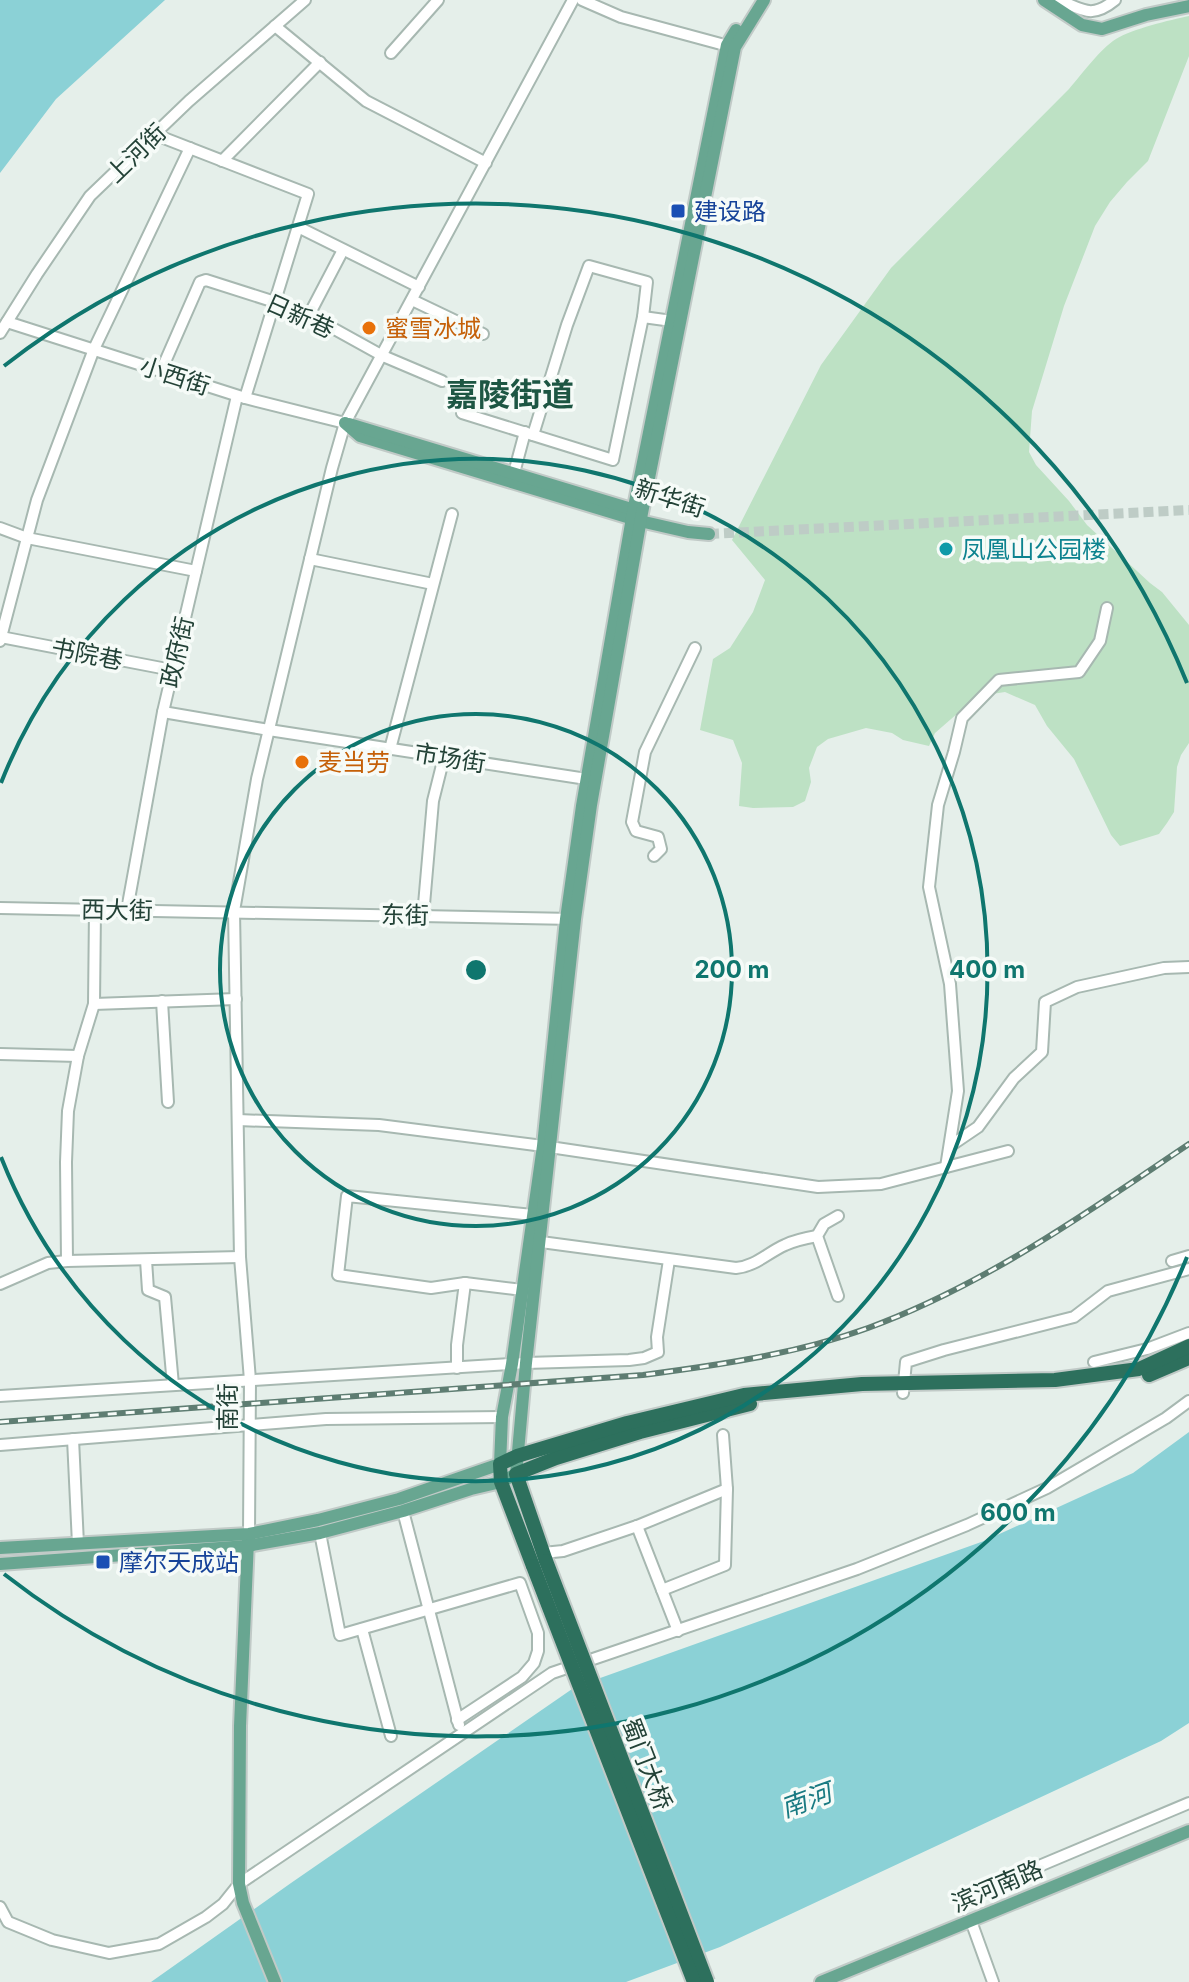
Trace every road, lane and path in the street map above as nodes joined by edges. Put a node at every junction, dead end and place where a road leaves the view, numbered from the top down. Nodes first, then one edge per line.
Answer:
1 (305, 0) edge
2 (438, 0) edge
3 (573, 0) edge
4 (582, 0) edge
5 (754, 0) edge
6 (764, 0) edge
7 (1115, 0) edge
8 (1054, 2) edge
9 (1189, 6) edge
10 (275, 26) junction
11 (731, 46) junction
12 (391, 53) dead end
13 (320, 62) junction
14 (156, 135) junction
15 (190, 148) junction
16 (222, 161) junction
17 (486, 163) junction
18 (298, 227) junction
19 (343, 250) junction
20 (419, 287) junction
21 (412, 300) junction
22 (275, 302) junction
23 (309, 315) junction
24 (643, 317) junction
25 (672, 321) junction
26 (7, 322) junction
27 (0, 333) edge
28 (483, 334) dead end
29 (94, 349) junction
30 (383, 356) junction
31 (161, 371) junction
32 (442, 381) dead end
33 (241, 397) junction
34 (462, 413) dead end
35 (345, 423) junction
36 (529, 434) junction
37 (514, 473) junction
38 (452, 514) dead end
39 (637, 516) junction
40 (0, 528) edge
41 (27, 538) junction
42 (310, 559) junction
43 (196, 571) junction
44 (433, 584) junction
45 (1107, 608) dead end
46 (0, 639) edge
47 (695, 648) dead end
48 (172, 670) junction
49 (163, 712) junction
50 (269, 730) junction
51 (390, 749) junction
52 (444, 757) junction
53 (591, 780) junction
54 (654, 856) dead end
55 (0, 908) edge
56 (95, 910) junction
57 (127, 910) junction
58 (234, 911) junction
59 (423, 916) junction
60 (571, 919) junction
61 (1189, 967) edge
62 (236, 999) junction
63 (162, 1001) junction
64 (94, 1004) junction
65 (0, 1054) edge
66 (78, 1056) junction
67 (168, 1102) dead end
68 (238, 1120) junction
69 (548, 1146) junction
70 (950, 1146) junction
71 (1008, 1151) dead end
72 (946, 1167) junction
73 (533, 1215) junction
74 (838, 1216) dead end
75 (817, 1236) junction
76 (541, 1242) junction
77 (1189, 1256) edge
78 (240, 1257) junction
79 (146, 1260) junction
80 (669, 1260) junction
81 (67, 1261) junction
82 (1172, 1261) dead end
83 (1189, 1269) edge
84 (465, 1283) junction
85 (0, 1284) edge
86 (523, 1290) junction
87 (838, 1296) dead end
88 (1189, 1333) edge
89 (1189, 1346) edge
90 (1189, 1358) edge
91 (1094, 1362) dead end
92 (526, 1363) junction
93 (512, 1364) junction
94 (457, 1368) junction
95 (250, 1380) junction
96 (173, 1385) junction
97 (903, 1389) junction
98 (0, 1396) edge
99 (1189, 1401) edge
100 (502, 1417) junction
101 (250, 1426) junction
102 (723, 1435) dead end
103 (73, 1439) junction
104 (0, 1445) edge
105 (517, 1456) junction
106 (500, 1464) junction
107 (516, 1474) junction
108 (501, 1482) junction
109 (727, 1489) junction
110 (403, 1511) junction
111 (637, 1526) junction
112 (320, 1533) junction
113 (248, 1540) junction
114 (78, 1544) junction
115 (0, 1548) edge
116 (541, 1560) junction
117 (0, 1564) edge
118 (662, 1590) junction
119 (428, 1610) junction
120 (362, 1629) junction
121 (678, 1631) junction
122 (457, 1720) junction
123 (461, 1735) junction
124 (391, 1736) dead end
125 (1189, 1803) edge
126 (1189, 1831) edge
127 (239, 1884) junction
128 (963, 1898) dead end
129 (0, 1907) edge
130 (971, 1921) junction
131 (275, 1982) edge
132 (694, 1982) edge
133 (707, 1982) edge
134 (821, 1982) edge
135 (993, 1982) edge

1 - 10 street, 上河街
2 - 12 street
3 - 17 street, 南街
4 - 11 street
5 - 11 main road
6 - 11 main road
7 - 8 street
8 - 9 main road
10 - 13 street
10 - 14 street, 上河街
11 - 25 main road
11 - 39 main road
13 - 16 street
13 - 17 street
14 - 15 street
14 - 26 street, 上河街
15 - 16 street
15 - 29 street
16 - 18 street, 政府街
17 - 20 street, 南街
18 - 19 street
18 - 22 street, 政府街
19 - 20 street
19 - 23 street
20 - 21 street, 南街
21 - 28 street
21 - 30 street, 南街
22 - 23 street, 日新巷
22 - 31 street, 日新巷
22 - 33 street, 政府街
23 - 30 street, 日新巷
24 - 25 street
24 - 36 street
24 - 36 street
25 - 39 main road
26 - 27 street, 上河街
26 - 29 street, 小西街
29 - 31 street, 小西街
29 - 41 street
30 - 32 street, 日新巷
30 - 35 street, 南街
31 - 33 street, 小西街
33 - 35 street, 小西街
33 - 43 street, 政府街
34 - 36 street
35 - 37 main road, 新华街
35 - 39 main road, 新华街
35 - 42 street, 南街
36 - 37 street
37 - 39 main road, 新华街
38 - 44 street
39 - 53 main road
40 - 41 street
41 - 43 street
41 - 46 street
42 - 44 street
42 - 50 street, 南街
43 - 48 street, 政府街
44 - 51 street
45 - 70 street
46 - 48 street, 书院巷
47 - 54 street
48 - 49 street, 政府街
49 - 50 street, 市场街
49 - 57 street, 政府街
50 - 51 street, 市场街
50 - 58 street, 南街
51 - 52 street, 市场街
52 - 53 street, 市场街
52 - 59 street
53 - 60 main road
55 - 56 street, 西大街
56 - 57 street, 西大街
56 - 64 street
57 - 58 street, 西大街
58 - 59 street, 东街
58 - 62 street, 南街
59 - 60 street, 东街
60 - 69 main road
61 - 70 street
62 - 63 street
62 - 68 street, 南街
63 - 64 street
63 - 67 street
64 - 66 street
65 - 66 street
66 - 81 street
68 - 69 street
68 - 78 street, 南街
69 - 72 street
69 - 73 main road
69 - 76 main road
70 - 72 street
71 - 72 street
73 - 84 street
73 - 86 main road
74 - 75 street
75 - 80 street
75 - 87 street
76 - 80 street
76 - 92 main road
77 - 82 street
78 - 79 street
78 - 95 street, 南街
79 - 81 street
79 - 96 street
80 - 92 street
81 - 85 street
83 - 97 street
84 - 86 street
84 - 94 street
86 - 93 main road
88 - 91 street
89 - 97 highway
90 - 97 highway
92 - 93 street
92 - 105 main road
93 - 94 street
93 - 100 main road
94 - 95 street
95 - 96 street
95 - 101 street, 南街
96 - 98 street
97 - 105 highway
97 - 107 highway
99 - 121 street
100 - 101 street
100 - 106 main road
101 - 103 street
101 - 113 street, 南街
102 - 109 street
103 - 104 street
103 - 114 street
105 - 106 highway
105 - 107 main road
106 - 108 highway
106 - 113 main road
107 - 108 main road
107 - 116 highway
108 - 110 main road
108 - 116 highway
109 - 111 street
109 - 118 street
110 - 112 main road
110 - 119 street
111 - 116 street
111 - 118 street
112 - 113 main road
112 - 120 street
113 - 114 main road
113 - 117 main road
113 - 127 main road, 南街
114 - 115 main road
116 - 132 highway, 蜀门大桥, bridge
116 - 133 highway, 蜀门大桥, bridge
118 - 121 street
119 - 120 street
119 - 122 street
119 - 122 street
120 - 124 street
121 - 123 street
122 - 123 street
123 - 127 street
125 - 128 street
126 - 130 main road, 滨河南路
127 - 129 street
127 - 131 main road, 南街
130 - 134 main road, 滨河南路
130 - 135 street

